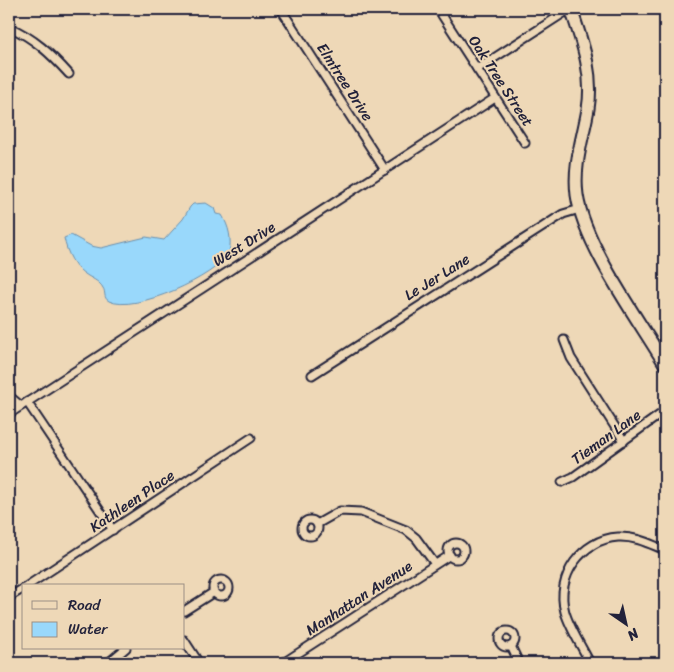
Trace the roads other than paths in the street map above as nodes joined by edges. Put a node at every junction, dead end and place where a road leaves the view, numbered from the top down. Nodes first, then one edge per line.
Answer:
1 (281, 9) edge
2 (438, 9) edge
3 (570, 9) edge
4 (9, 27) edge
5 (477, 69) junction
6 (68, 74) dead end
7 (495, 98) junction
8 (525, 143) dead end
9 (385, 170) junction
10 (580, 209) junction
11 (564, 340) dead end
12 (665, 364) edge
13 (312, 375) dead end
14 (9, 396) edge
15 (24, 404) junction
16 (665, 411) edge
17 (9, 414) edge
18 (251, 438) dead end
19 (624, 441) junction
20 (562, 482) dead end
21 (317, 524) dead end
22 (113, 530) junction
23 (665, 550) edge
24 (450, 555) dead end
25 (435, 564) junction
26 (30, 584) edge
27 (22, 589) edge
28 (214, 592) dead end
29 (9, 597) edge
30 (185, 610) edge
31 (185, 642) edge
32 (511, 646) dead end
33 (124, 650) edge
34 (108, 663) edge
35 (199, 663) edge
36 (283, 663) edge
37 (519, 663) edge
38 (590, 663) edge

1 - 9 street, Elmtree Drive
2 - 5 street, Oak Tree Street
3 - 5 street
3 - 10 main road
4 - 6 street
5 - 7 street, Oak Tree Street
7 - 8 street, Oak Tree Street
7 - 9 street, West Drive
9 - 15 street, West Drive
10 - 12 main road
10 - 13 street, Le Jer Lane
11 - 19 street
14 - 15 street
15 - 17 street, West Drive
15 - 22 street
16 - 19 street, Tieman Lane
18 - 22 street, Kathleen Place
19 - 20 street, Tieman Lane
21 - 25 street
22 - 26 street, Kathleen Place
23 - 38 street
24 - 25 street, Manhattan Avenue
25 - 36 street, Manhattan Avenue
27 - 29 street, Kathleen Place
28 - 30 street
31 - 35 street
32 - 37 street
33 - 34 street

